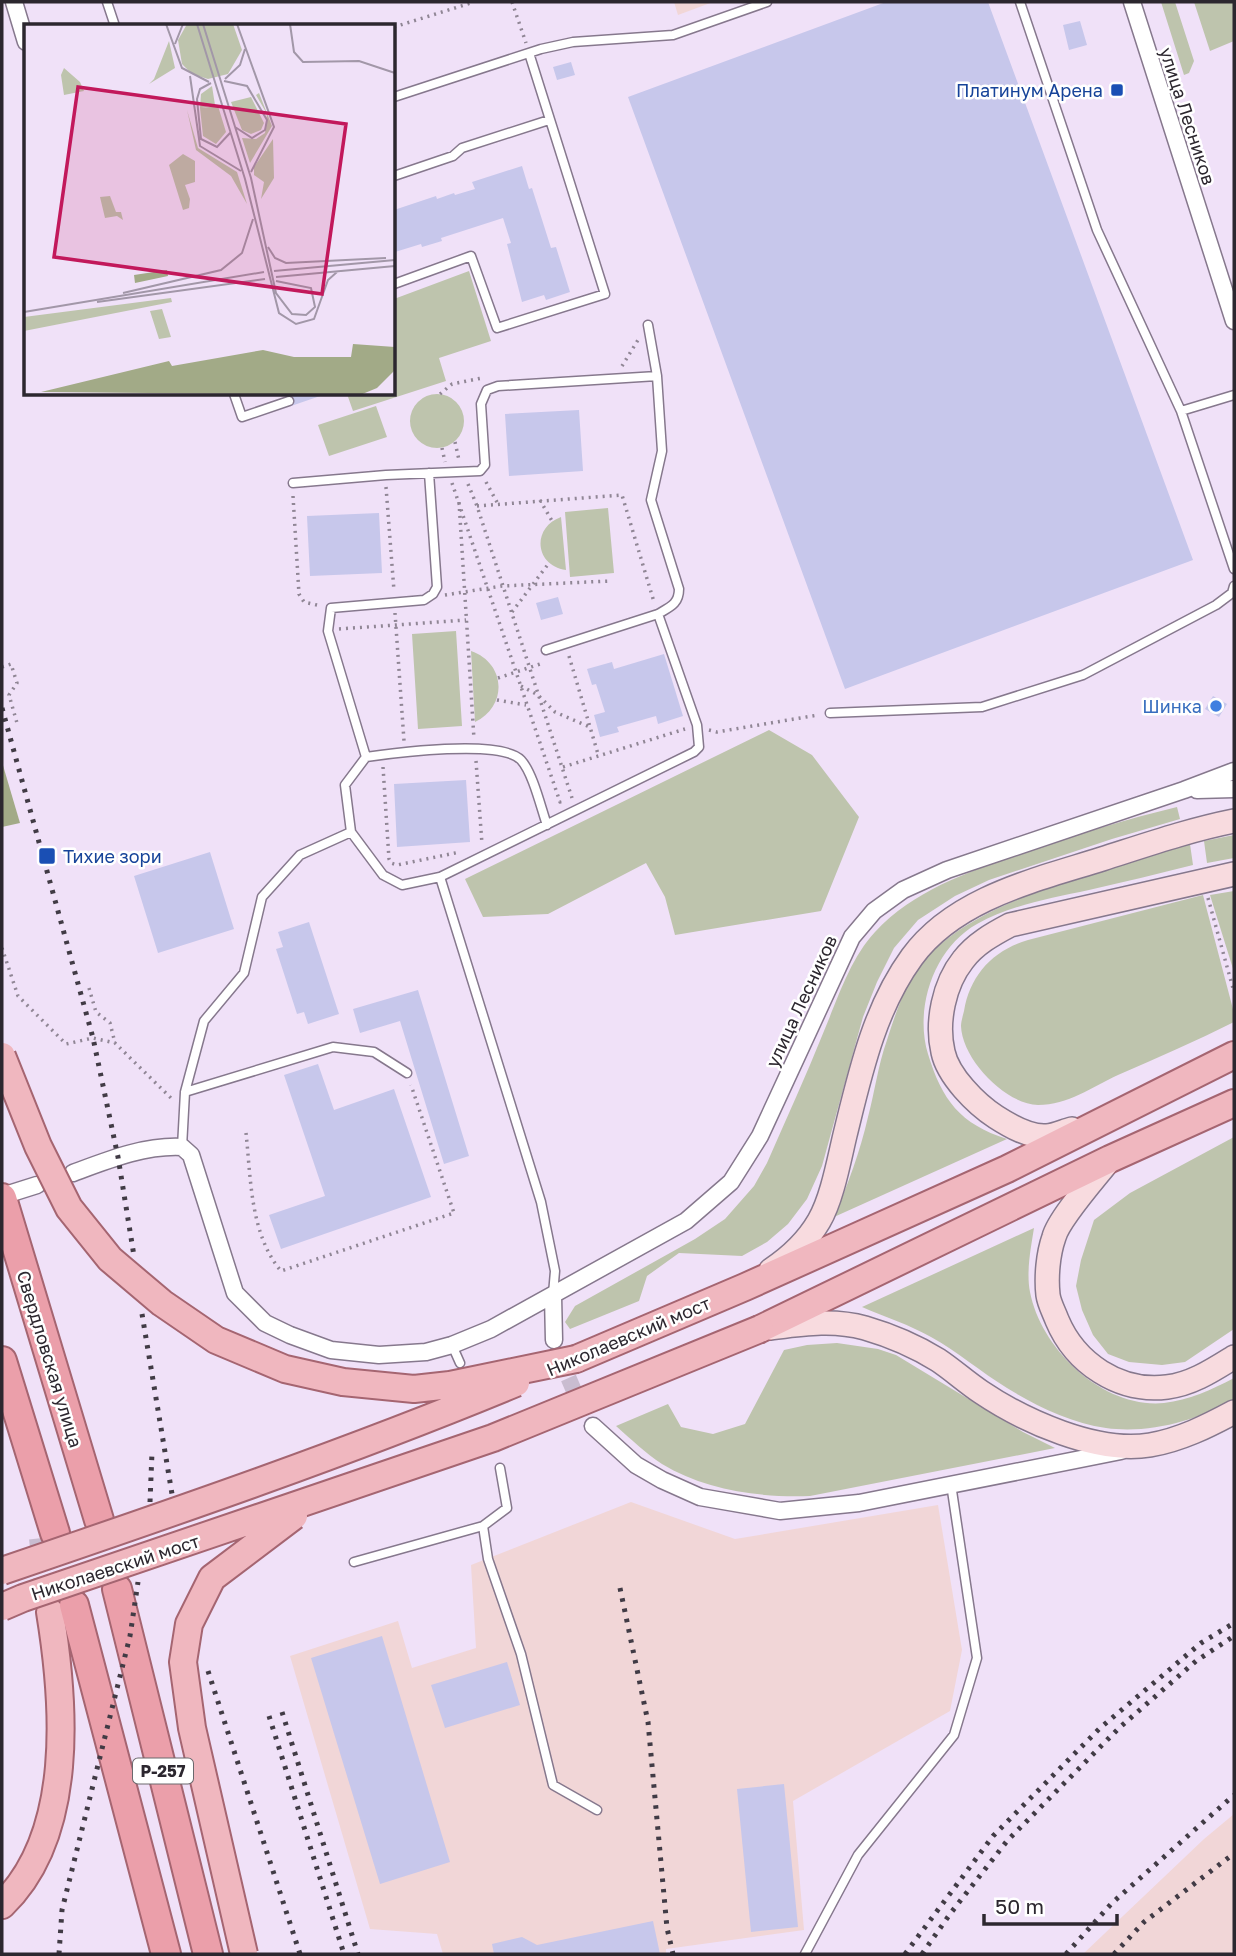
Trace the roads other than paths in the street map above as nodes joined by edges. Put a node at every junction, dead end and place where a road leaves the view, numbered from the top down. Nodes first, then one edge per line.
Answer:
1 (14, 2) edge
2 (107, 2) edge
3 (767, 2) edge
4 (1020, 2) edge
5 (1132, 2) edge
6 (114, 24) edge
7 (24, 35) edge
8 (529, 53) junction
9 (396, 96) edge
10 (549, 120) junction
11 (396, 175) edge
12 (396, 283) edge
13 (1234, 321) edge
14 (648, 325) dead end
15 (657, 376) junction
16 (1234, 395) edge
17 (235, 396) edge
18 (289, 401) dead end
19 (1181, 411) junction
20 (429, 473) junction
21 (293, 483) road end
22 (1234, 569) edge
23 (1234, 586) edge
24 (658, 614) junction
25 (545, 650) road end
26 (830, 713) road end
27 (366, 757) junction
28 (1234, 771) edge
29 (1234, 789) edge
30 (1184, 790) junction
31 (1234, 821) edge
32 (547, 825) junction
33 (351, 832) junction
34 (1234, 874) edge
35 (440, 877) junction
36 (1234, 1055) edge
37 (2, 1056) edge
38 (407, 1073) road end
39 (185, 1092) junction
40 (1234, 1103) edge
41 (1096, 1123) junction
42 (182, 1147) junction
43 (1110, 1159) junction
44 (73, 1173) dead end
45 (37, 1185) dead end
46 (2, 1197) edge
47 (745, 1287) junction
48 (553, 1296) junction
49 (760, 1329) junction
50 (554, 1340) tunnel mouth
51 (452, 1345) junction
52 (1234, 1357) edge
53 (576, 1359) junction
54 (2, 1361) edge
55 (460, 1363) dead end
56 (2, 1368) edge
57 (1234, 1412) edge
58 (593, 1426) tunnel mouth
59 (1149, 1445) junction
60 (500, 1468) dead end
61 (951, 1484) junction
62 (315, 1500) junction
63 (99, 1520) dead end
64 (483, 1526) junction
65 (48, 1536) joint
66 (354, 1562) dead end
67 (2, 1571) edge
68 (117, 1589) dead end
69 (2, 1607) edge
70 (62, 1608) joint
71 (597, 1810) dead end
72 (2, 1905) edge
73 (166, 1954) edge
74 (208, 1954) edge
75 (244, 1954) edge
76 (805, 1954) edge

1 - 7 street
2 - 6 lane
3 - 8 lane
4 - 19 lane
5 - 13 street, улица Лесников
8 - 9 lane
8 - 10 lane
10 - 11 lane
10 - 12 lane
14 - 15 lane
15 - 20 lane
15 - 24 lane
16 - 19 lane
17 - 18 lane
19 - 22 lane
20 - 21 lane
20 - 27 lane
23 - 26 lane
24 - 25 lane
24 - 32 lane
27 - 32 lane
27 - 33 lane
28 - 30 street, улица Лесников
29 - 30 street
30 - 48 street, улица Лесников
31 - 47 main road
32 - 35 lane
33 - 35 lane
33 - 39 lane
34 - 41 main road
35 - 48 lane
36 - 41 main road, Николаевский мост
37 - 53 main road, bridge
38 - 39 lane
39 - 42 lane
40 - 43 main road, Николаевский мост
41 - 47 main road, Николаевский мост
42 - 44 street
42 - 51 street, улица Лесников
43 - 49 main road, Николаевский мост
43 - 52 main road
45 - 46 street
46 - 63 highway, Свердловская улица
47 - 53 main road, Николаевский мост
48 - 50 street
48 - 51 street, улица Лесников
49 - 59 main road
49 - 62 main road, Николаевский мост, bridge
51 - 55 lane
53 - 67 main road, Николаевский мост, bridge
54 - 65 highway
56 - 65 main road
57 - 59 main road
58 - 61 street
59 - 61 street
60 - 64 lane
61 - 76 lane
62 - 69 main road, Николаевский мост, bridge
62 - 75 main road, bridge
64 - 66 lane
64 - 71 lane
68 - 74 highway, Р-257
70 - 72 main road
70 - 73 highway, Р-257

